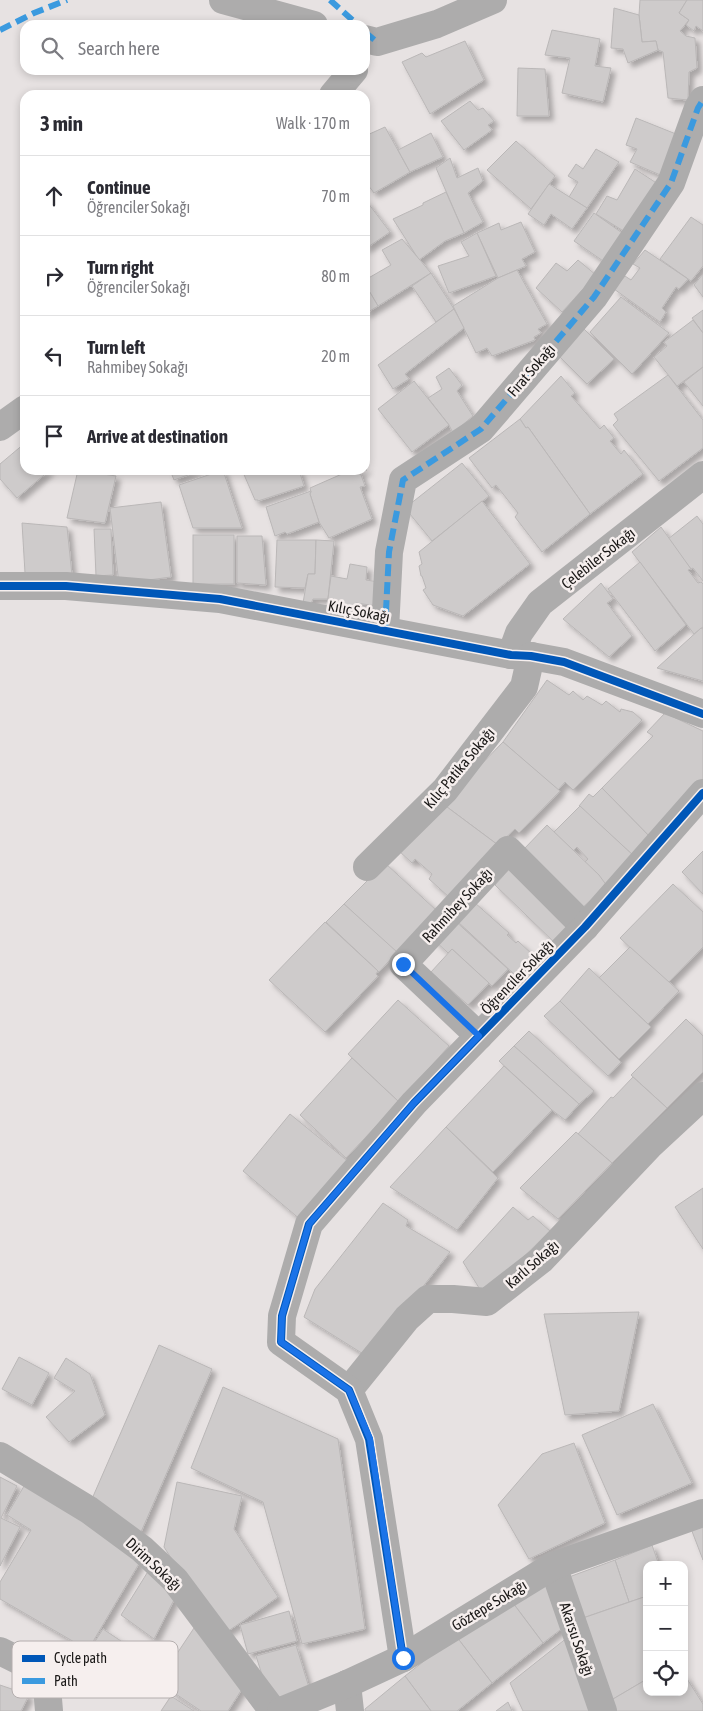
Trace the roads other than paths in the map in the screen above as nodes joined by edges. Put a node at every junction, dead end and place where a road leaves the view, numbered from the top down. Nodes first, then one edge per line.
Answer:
1 (223, 0) edge
2 (493, 0) edge
3 (296, 20) edge
4 (370, 46) edge
5 (350, 75) edge
6 (337, 90) edge
7 (703, 100) edge
8 (20, 413) edge
9 (0, 427) edge
10 (703, 475) edge
11 (0, 586) edge
12 (385, 630) junction
13 (521, 656) junction
14 (703, 714) edge
15 (703, 793) edge
16 (367, 867) dead end
17 (585, 927) junction
18 (479, 1036) junction
19 (703, 1096) edge
20 (349, 1390) junction
21 (0, 1456) edge
22 (703, 1513) edge
23 (553, 1566) junction
24 (0, 1651) edge
25 (12, 1657) edge
26 (403, 1658) junction
27 (347, 1684) junction
28 (48, 1698) edge
29 (49, 1711) edge
30 (273, 1711) edge
31 (281, 1711) edge
32 (350, 1711) edge
33 (603, 1711) edge

1 - 3 street
2 - 4 street
5 - 6 street
7 - 12 street, Fırat Sokağı
8 - 9 street
10 - 13 street, Çelebiler Sokağı
11 - 12 street, Kılıç Sokağı
12 - 13 street, Kılıç Sokağı
13 - 14 street, Kılıç Sokağı
13 - 16 street, Kılıç Patika Sokağı
15 - 17 street, Öğrenciler Sokağı
17 - 18 street, Öğrenciler Sokağı
17 - 18 street, Rahmibey Sokağı
18 - 20 street, Öğrenciler Sokağı
19 - 20 street, Karlı Sokağı
20 - 26 street
21 - 30 street, Dirim Sokağı
22 - 23 street, Göztepe Sokağı
23 - 26 street, Göztepe Sokağı
23 - 33 street, Akarsu Sokağı
24 - 25 street
26 - 27 street, Göztepe Sokağı
27 - 31 street, Göztepe Sokağı
27 - 32 street
28 - 29 street

